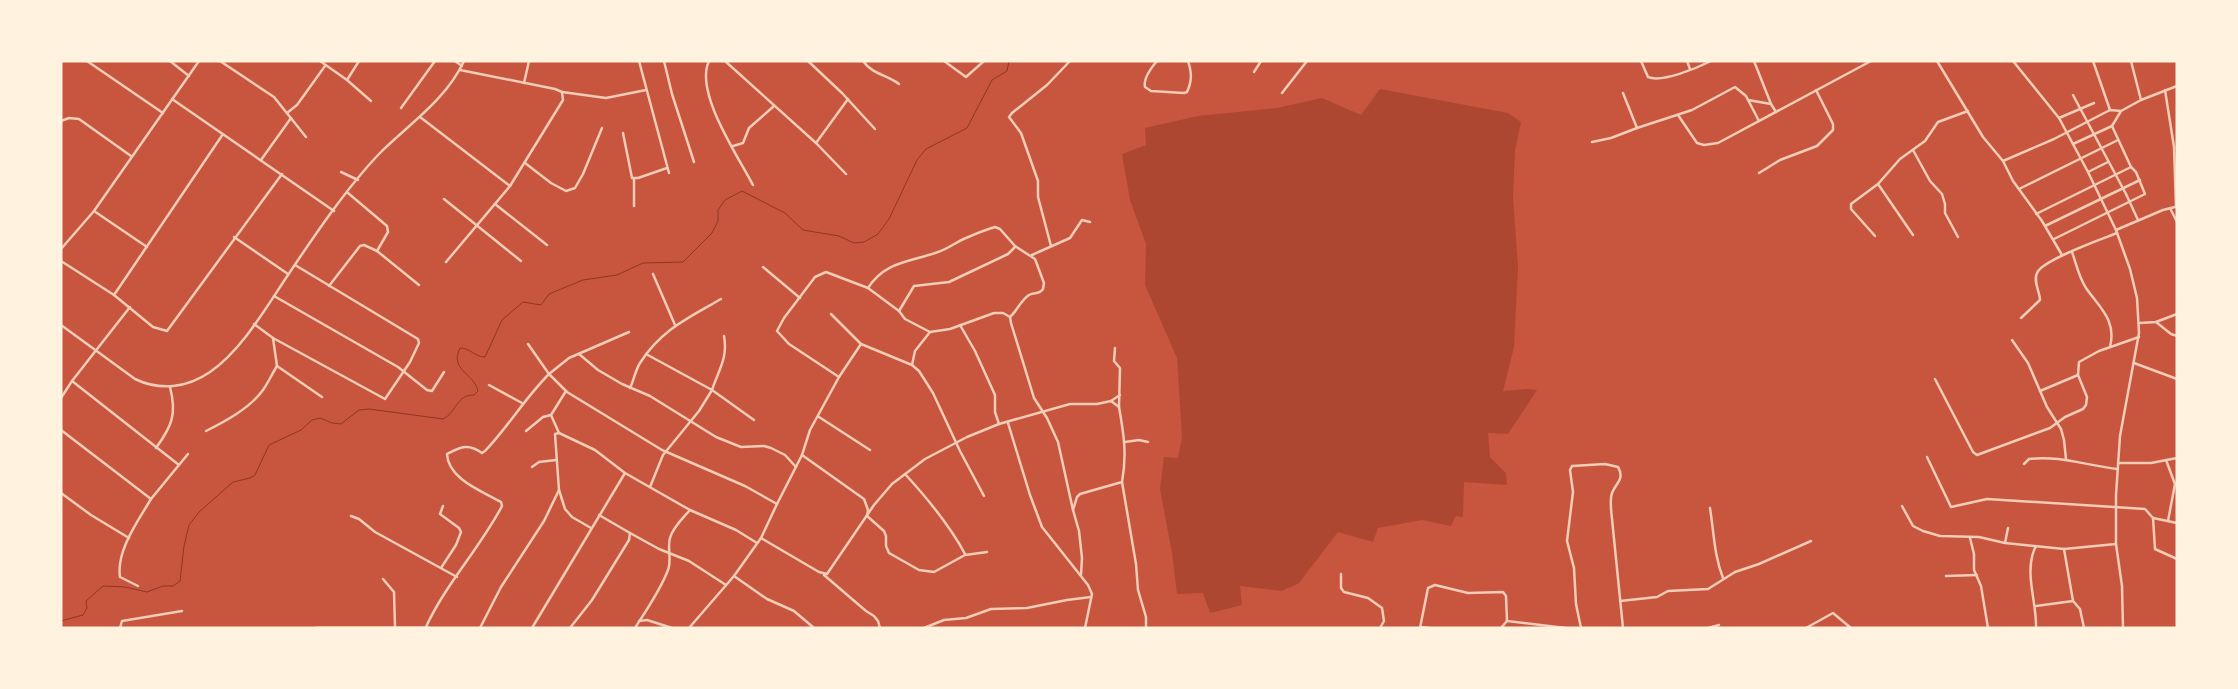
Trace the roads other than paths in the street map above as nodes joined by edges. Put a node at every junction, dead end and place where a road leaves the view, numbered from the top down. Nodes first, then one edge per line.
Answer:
1 (87, 61) edge
2 (170, 61) edge
3 (200, 61) edge
4 (220, 61) edge
5 (320, 61) edge
6 (359, 61) edge
7 (435, 61) edge
8 (455, 61) edge
9 (464, 61) edge
10 (529, 61) edge
11 (640, 61) edge
12 (664, 61) edge
13 (709, 61) edge
14 (725, 61) edge
15 (808, 61) edge
16 (863, 61) edge
17 (944, 61) edge
18 (984, 61) edge
19 (1070, 61) edge
20 (1157, 61) edge
21 (1188, 61) edge
22 (1261, 61) edge
23 (1307, 61) edge
24 (1640, 61) edge
25 (1687, 61) edge
26 (1711, 61) edge
27 (1754, 61) edge
28 (1871, 61) edge
29 (1937, 61) edge
30 (2013, 61) edge
31 (2093, 61) edge
32 (2131, 61) edge
33 (326, 66) junction
34 (462, 66) junction
35 (1690, 69) junction
36 (460, 70) junction
37 (1254, 72) dead end
38 (189, 76) junction
39 (347, 80) junction
40 (524, 83) junction
41 (899, 84) dead end
42 (2176, 85) edge
43 (647, 90) junction
44 (1816, 90) junction
45 (2164, 90) junction
46 (562, 92) junction
47 (1623, 93) dead end
48 (1282, 94) dead end
49 (2073, 95) dead end
50 (172, 99) junction
51 (848, 99) junction
52 (1748, 100) junction
53 (2141, 100) junction
54 (371, 101) dead end
55 (2094, 103) dead end
56 (1771, 104) junction
57 (774, 106) junction
58 (401, 108) dead end
59 (2080, 109) junction
60 (1968, 110) junction
61 (2110, 110) junction
62 (2121, 111) junction
63 (1776, 112) junction
64 (163, 113) junction
65 (287, 113) junction
66 (1678, 115) junction
67 (291, 118) junction
68 (420, 118) junction
69 (2059, 118) junction
70 (1759, 120) junction
71 (61, 121) edge
72 (2177, 122) edge
73 (2087, 123) junction
74 (2172, 124) junction
75 (2112, 126) junction
76 (602, 128) dead end
77 (1637, 128) junction
78 (875, 129) dead end
79 (2067, 132) junction
80 (623, 133) dead end
81 (224, 134) junction
82 (2093, 135) junction
83 (306, 137) dead end
84 (2118, 140) junction
85 (1592, 142) dead end
86 (816, 143) junction
87 (2073, 144) junction
88 (733, 146) junction
89 (2101, 149) junction
90 (1913, 150) junction
91 (132, 156) junction
92 (2080, 159) junction
93 (261, 160) junction
94 (2003, 161) junction
95 (694, 162) dead end
96 (2108, 162) junction
97 (2176, 162) edge
98 (525, 163) junction
99 (2131, 167) junction
100 (667, 168) junction
101 (341, 172) dead end
102 (2088, 172) junction
103 (669, 173) dead end
104 (1759, 173) dead end
105 (282, 174) junction
106 (846, 174) dead end
107 (2116, 175) junction
108 (634, 179) junction
109 (358, 180) junction
110 (2140, 180) junction
111 (752, 184) dead end
112 (1878, 184) junction
113 (2095, 185) junction
114 (510, 186) junction
115 (2122, 188) junction
116 (2018, 190) junction
117 (348, 193) junction
118 (444, 199) dead end
119 (2101, 199) junction
120 (2130, 201) junction
121 (495, 204) junction
122 (634, 206) dead end
123 (2176, 207) edge
124 (2170, 208) junction
125 (94, 211) junction
126 (334, 211) junction
127 (2107, 212) junction
128 (2036, 214) junction
129 (2138, 220) junction
130 (1090, 222) dead end
131 (2177, 222) edge
132 (477, 226) junction
133 (2045, 226) junction
134 (2117, 231) junction
135 (1913, 235) dead end
136 (1875, 236) dead end
137 (1958, 237) dead end
138 (234, 238) junction
139 (2053, 239) junction
140 (547, 245) dead end
141 (1015, 246) junction
142 (1050, 246) junction
143 (147, 247) junction
144 (61, 249) edge
145 (377, 251) junction
146 (2072, 252) junction
147 (1032, 255) junction
148 (2062, 255) junction
149 (61, 261) edge
150 (521, 261) dead end
151 (446, 262) dead end
152 (295, 265) junction
153 (763, 267) dead end
154 (288, 274) junction
155 (653, 274) dead end
156 (419, 285) dead end
157 (329, 286) junction
158 (868, 288) junction
159 (114, 295) junction
160 (274, 296) junction
161 (800, 298) junction
162 (721, 299) dead end
163 (130, 307) junction
164 (899, 311) junction
165 (831, 314) dead end
166 (2177, 314) edge
167 (1010, 317) junction
168 (2021, 318) dead end
169 (2156, 322) junction
170 (2140, 323) junction
171 (254, 324) junction
172 (674, 325) junction
173 (61, 326) edge
174 (960, 326) junction
175 (629, 332) dead end
176 (930, 332) junction
177 (724, 336) dead end
178 (2139, 336) junction
179 (2177, 336) edge
180 (273, 338) junction
181 (2012, 340) dead end
182 (528, 344) dead end
183 (861, 344) junction
184 (2110, 347) junction
185 (1115, 348) dead end
186 (96, 350) junction
187 (579, 354) junction
188 (646, 354) junction
189 (2134, 363) junction
190 (912, 365) junction
191 (277, 366) junction
192 (403, 372) junction
193 (444, 372) dead end
194 (549, 374) junction
195 (2078, 375) junction
196 (839, 377) junction
197 (1935, 379) dead end
198 (2177, 379) edge
199 (72, 381) junction
200 (490, 385) dead end
201 (170, 387) junction
202 (630, 388) junction
203 (712, 390) junction
204 (566, 391) junction
205 (2040, 391) junction
206 (1120, 395) junction
207 (322, 397) dead end
208 (61, 398) edge
209 (1112, 401) junction
210 (522, 403) junction
211 (1119, 407) junction
212 (1043, 412) junction
213 (551, 415) junction
214 (818, 416) junction
215 (754, 420) dead end
216 (690, 421) junction
217 (1008, 422) junction
218 (2058, 423) junction
219 (999, 424) junction
220 (61, 430) edge
221 (206, 431) dead end
222 (526, 431) dead end
223 (558, 432) junction
224 (1125, 442) junction
225 (1148, 442) dead end
226 (957, 444) junction
227 (156, 448) junction
228 (870, 450) dead end
229 (666, 452) junction
230 (188, 454) dead end
231 (802, 455) junction
232 (1927, 457) dead end
233 (2177, 458) edge
234 (2066, 459) junction
235 (556, 460) junction
236 (2166, 460) junction
237 (2118, 463) junction
238 (2024, 464) dead end
239 (179, 466) junction
240 (796, 466) junction
241 (532, 467) dead end
242 (2118, 469) junction
243 (625, 473) junction
244 (905, 474) junction
245 (1122, 482) junction
246 (2176, 484) edge
247 (650, 487) junction
248 (559, 490) junction
249 (61, 493) edge
250 (984, 496) dead end
251 (152, 499) junction
252 (776, 504) junction
253 (442, 506) dead end
254 (1902, 506) dead end
255 (2116, 507) junction
256 (1710, 508) dead end
257 (690, 510) junction
258 (1073, 510) junction
259 (599, 515) junction
260 (351, 516) dead end
261 (867, 516) junction
262 (2153, 518) junction
263 (2168, 521) junction
264 (2177, 523) edge
265 (591, 528) junction
266 (2008, 528) dead end
267 (630, 533) junction
268 (130, 538) junction
269 (761, 538) junction
270 (1970, 538) junction
271 (1812, 541) dead end
272 (757, 542) junction
273 (2005, 543) junction
274 (2116, 544) junction
275 (2036, 546) junction
276 (2064, 549) junction
277 (987, 552) dead end
278 (669, 553) junction
279 (965, 555) junction
280 (2177, 559) edge
281 (440, 568) junction
282 (823, 574) junction
283 (1341, 574) dead end
284 (1081, 575) junction
285 (1977, 575) junction
286 (734, 576) junction
287 (1946, 576) dead end
288 (456, 577) junction
289 (1723, 578) junction
290 (382, 579) dead end
291 (726, 585) junction
292 (138, 586) dead end
293 (1091, 597) junction
294 (1620, 601) junction
295 (2074, 602) junction
296 (2036, 606) junction
297 (182, 611) dead end
298 (1507, 620) junction
299 (639, 621) junction
300 (1719, 625) dead end
301 (395, 627) edge
302 (428, 627) edge
303 (1420, 627) edge
304 (120, 628) edge
305 (316, 628) edge
306 (480, 628) edge
307 (532, 628) edge
308 (570, 628) edge
309 (635, 628) edge
310 (672, 628) edge
311 (689, 628) edge
312 (814, 628) edge
313 (880, 628) edge
314 (924, 628) edge
315 (1085, 628) edge
316 (1146, 628) edge
317 (1380, 628) edge
318 (1430, 628) edge
319 (1501, 628) edge
320 (1566, 628) edge
321 (1581, 628) edge
322 (1623, 628) edge
323 (1708, 628) edge
324 (1806, 628) edge
325 (1851, 628) edge
326 (1988, 628) edge
327 (2036, 628) edge
328 (2084, 628) edge
329 (2123, 628) edge

1 - 64 street
2 - 38 street
3 - 38 street
4 - 65 street
5 - 33 street
6 - 39 street
7 - 58 street
8 - 34 street
9 - 34 street
10 - 40 street
11 - 43 street
12 - 95 street
13 - 88 street
14 - 57 street
15 - 51 street
16 - 41 street
17 - 18 street
19 - 142 street
20 - 21 street
22 - 37 street
23 - 48 street
24 - 35 street
25 - 35 street
26 - 35 street
27 - 56 street
28 - 44 street
29 - 60 street
30 - 69 street
31 - 61 street
32 - 53 street
33 - 39 street
33 - 65 street
34 - 36 street
36 - 40 street
36 - 68 street
38 - 50 street
39 - 54 street
40 - 46 street
42 - 45 street
43 - 46 street
43 - 100 street
44 - 63 street
44 - 104 street
45 - 53 street
45 - 74 street
46 - 98 street
47 - 77 street
49 - 59 street
50 - 64 street
50 - 81 street
51 - 78 street
51 - 86 street
52 - 56 street
52 - 66 street
52 - 70 street
53 - 62 street
55 - 59 street
56 - 63 street
57 - 86 street
57 - 88 street
59 - 69 street
59 - 73 street
60 - 90 street
60 - 94 street
61 - 62 street
61 - 73 street
62 - 75 street
63 - 70 street
64 - 91 street
65 - 67 street
66 - 70 street
66 - 77 street
67 - 83 street
67 - 93 street
68 - 109 street
68 - 114 street
69 - 79 street
71 - 91 street
72 - 74 street
73 - 79 street
73 - 82 street
74 - 97 street
75 - 82 street
75 - 84 street
76 - 98 street
77 - 85 street
79 - 87 street
79 - 94 street
80 - 108 street
81 - 93 street
81 - 143 street
82 - 87 street
82 - 89 street
84 - 89 street
84 - 99 street
86 - 106 street
87 - 92 street
88 - 111 street
89 - 92 street
89 - 96 street
90 - 112 street
90 - 137 street
91 - 125 street
92 - 102 street
92 - 116 street
93 - 105 street
94 - 116 street
96 - 102 street
96 - 107 street
97 - 123 street
98 - 114 street
99 - 107 street
99 - 110 street
100 - 103 street
100 - 108 street
101 - 109 street
102 - 113 street
105 - 126 street
105 - 138 street
107 - 113 street
107 - 115 street
108 - 122 street
109 - 117 street
110 - 115 street
110 - 120 street
112 - 135 street
112 - 136 street
113 - 119 street
113 - 128 street
114 - 121 street
115 - 119 street
115 - 120 street
116 - 128 street
117 - 126 street
117 - 145 street
118 - 132 street
119 - 127 street
119 - 133 street
120 - 127 street
120 - 129 street
121 - 132 street
121 - 140 street
123 - 124 street
124 - 129 street
124 - 131 street
125 - 143 street
125 - 144 street
126 - 152 street
127 - 134 street
127 - 139 street
128 - 133 street
129 - 134 street
130 - 142 street
132 - 150 street
132 - 151 street
133 - 139 street
134 - 146 street
134 - 170 street
138 - 154 street
138 - 163 street
139 - 148 street
141 - 147 street
141 - 158 street
141 - 164 street
142 - 147 street
143 - 159 street
145 - 156 street
145 - 157 street
146 - 148 street
146 - 184 street
147 - 167 street
148 - 168 street
149 - 159 street
152 - 154 street
152 - 157 street
153 - 161 street
154 - 160 street
155 - 172 street
157 - 192 street
158 - 161 street
158 - 164 street
159 - 163 street
160 - 171 street
160 - 192 street
161 - 196 street
162 - 172 street
163 - 186 street
164 - 176 street
165 - 183 street
166 - 169 street
167 - 174 street
167 - 212 street
169 - 170 street
169 - 179 street
170 - 178 street
171 - 180 street
171 - 201 street
172 - 188 street
173 - 186 street
174 - 176 street
174 - 219 street
175 - 187 street
176 - 190 street
177 - 203 street
178 - 184 street
178 - 189 street
180 - 191 street
180 - 192 street
181 - 205 street
182 - 194 street
183 - 190 street
183 - 196 street
184 - 195 street
185 - 206 street
186 - 199 street
186 - 201 street
187 - 194 street
187 - 202 street
188 - 202 street
188 - 203 street
189 - 198 street
189 - 237 street
190 - 226 street
191 - 207 street
191 - 221 street
192 - 193 street
194 - 204 street
194 - 210 street
195 - 205 street
195 - 218 street
196 - 214 street
197 - 218 street
199 - 208 street
199 - 227 street
200 - 210 street
201 - 227 street
202 - 216 street
203 - 215 street
203 - 216 street
204 - 213 street
204 - 229 street
205 - 218 street
206 - 209 street
206 - 211 street
209 - 211 street
209 - 212 street
210 - 288 street
211 - 224 street
212 - 217 street
212 - 258 street
213 - 222 street
213 - 223 street
214 - 228 street
214 - 231 street
216 - 229 street
216 - 240 street
217 - 219 street
217 - 284 street
218 - 234 street
219 - 226 street
220 - 251 street
223 - 235 street
223 - 243 street
224 - 225 street
224 - 245 street
226 - 244 street
226 - 250 street
227 - 239 street
229 - 247 street
229 - 252 street
230 - 239 street
231 - 240 street
231 - 261 street
232 - 255 street
233 - 236 street
234 - 238 street
234 - 242 street
235 - 241 street
235 - 248 street
236 - 237 street
236 - 246 street
237 - 242 street
239 - 251 street
240 - 252 street
242 - 255 street
243 - 247 street
243 - 259 street
244 - 261 street
244 - 279 street
245 - 258 street
245 - 316 street
246 - 263 street
247 - 257 street
248 - 265 street
248 - 306 street
249 - 268 street
251 - 268 street
252 - 269 street
253 - 281 street
254 - 270 street
255 - 262 street
255 - 274 street
256 - 289 street
257 - 272 street
257 - 278 street
258 - 284 street
259 - 265 street
259 - 267 street
260 - 281 street
261 - 279 street
261 - 282 street
262 - 263 street
262 - 280 street
263 - 264 street
265 - 307 street
266 - 273 street
267 - 278 street
267 - 308 street
268 - 292 street
269 - 272 street
269 - 282 street
270 - 273 street
270 - 285 street
271 - 289 street
272 - 286 street
273 - 275 street
274 - 276 street
274 - 329 street
275 - 276 street
275 - 296 street
276 - 295 street
277 - 279 street
278 - 291 street
278 - 299 street
281 - 288 street
282 - 313 street
283 - 317 street
284 - 293 street
285 - 287 street
285 - 326 street
286 - 291 street
286 - 312 street
288 - 302 street
289 - 294 street
290 - 301 street
291 - 311 street
293 - 314 street
293 - 315 street
294 - 321 street
294 - 322 street
295 - 296 street
295 - 328 street
296 - 327 street
297 - 304 street
298 - 303 street
298 - 319 street
298 - 320 street
299 - 309 street
299 - 310 street
300 - 323 street
301 - 302 street
301 - 305 street
303 - 318 street
324 - 325 street

